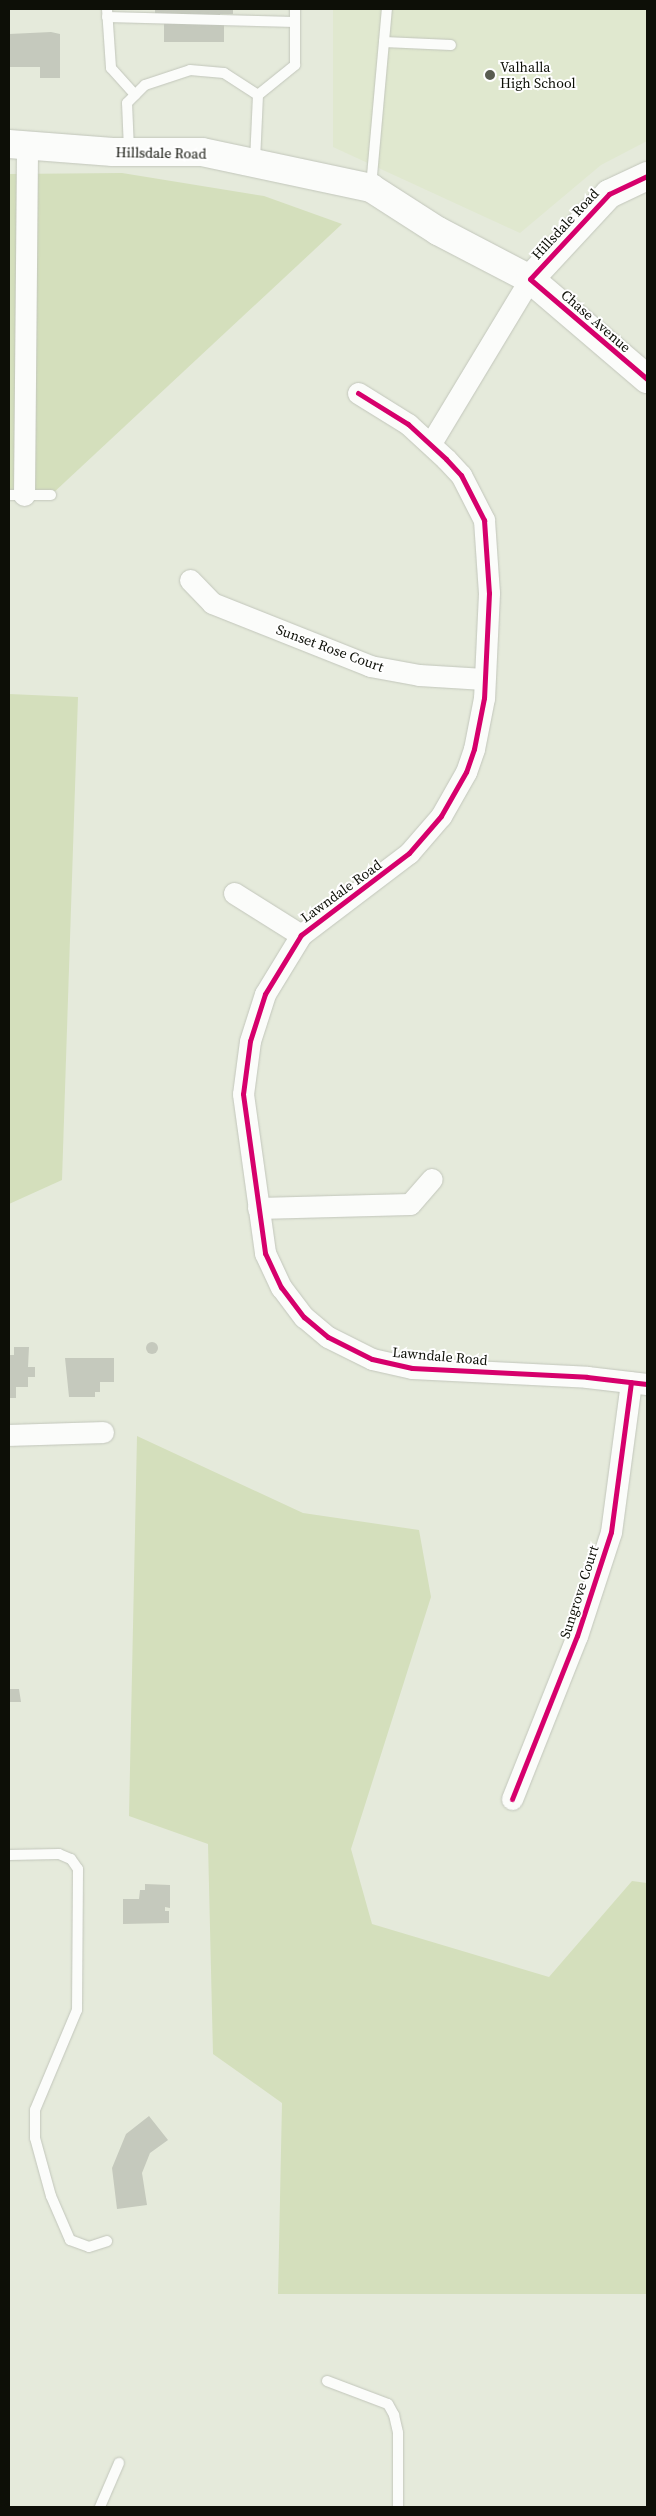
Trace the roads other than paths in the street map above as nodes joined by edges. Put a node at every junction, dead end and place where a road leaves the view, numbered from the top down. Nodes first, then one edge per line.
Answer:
1 (295, 9) edge
2 (387, 9) edge
3 (107, 13) edge
4 (295, 22) junction
5 (384, 42) junction
6 (451, 45) dead end
7 (136, 95) junction
8 (258, 95) junction
9 (18, 144) edge
10 (129, 152) junction
11 (255, 162) junction
12 (647, 176) edge
13 (371, 188) junction
14 (530, 279) junction
15 (647, 380) edge
16 (358, 393) dead end
17 (431, 443) junction
18 (16, 495) edge
19 (51, 495) dead end
20 (190, 580) dead end
21 (484, 679) junction
22 (234, 892) dead end
23 (300, 935) junction
24 (432, 1179) dead end
25 (258, 1208) junction
26 (639, 1383) edge
27 (103, 1432) dead end
28 (9, 1435) edge
29 (512, 1799) dead end
30 (9, 1855) edge
31 (107, 2241) dead end
32 (327, 2381) dead end
33 (119, 2463) dead end
34 (100, 2507) edge
35 (398, 2507) edge

1 - 4 lane
2 - 5 lane
3 - 4 lane
3 - 7 lane
4 - 8 lane
5 - 6 lane
5 - 13 lane
7 - 8 lane
7 - 10 lane
8 - 11 lane
9 - 10 main road, Hillsdale Road
9 - 18 street
10 - 11 main road, Hillsdale Road
11 - 13 main road, Hillsdale Road
12 - 14 main road, Hillsdale Road
13 - 14 main road, Chase Avenue
14 - 15 main road, Chase Avenue
14 - 17 street
16 - 17 street, Lawndale Road
17 - 21 street, Lawndale Road
18 - 19 lane
20 - 21 street, Sunset Rose Court
21 - 23 street, Lawndale Road
22 - 23 street
23 - 25 street, Lawndale Road
24 - 25 street
25 - 26 street, Lawndale Road
26 - 29 street, Sungrove Court
27 - 28 street
30 - 31 lane
32 - 35 lane
33 - 34 lane

